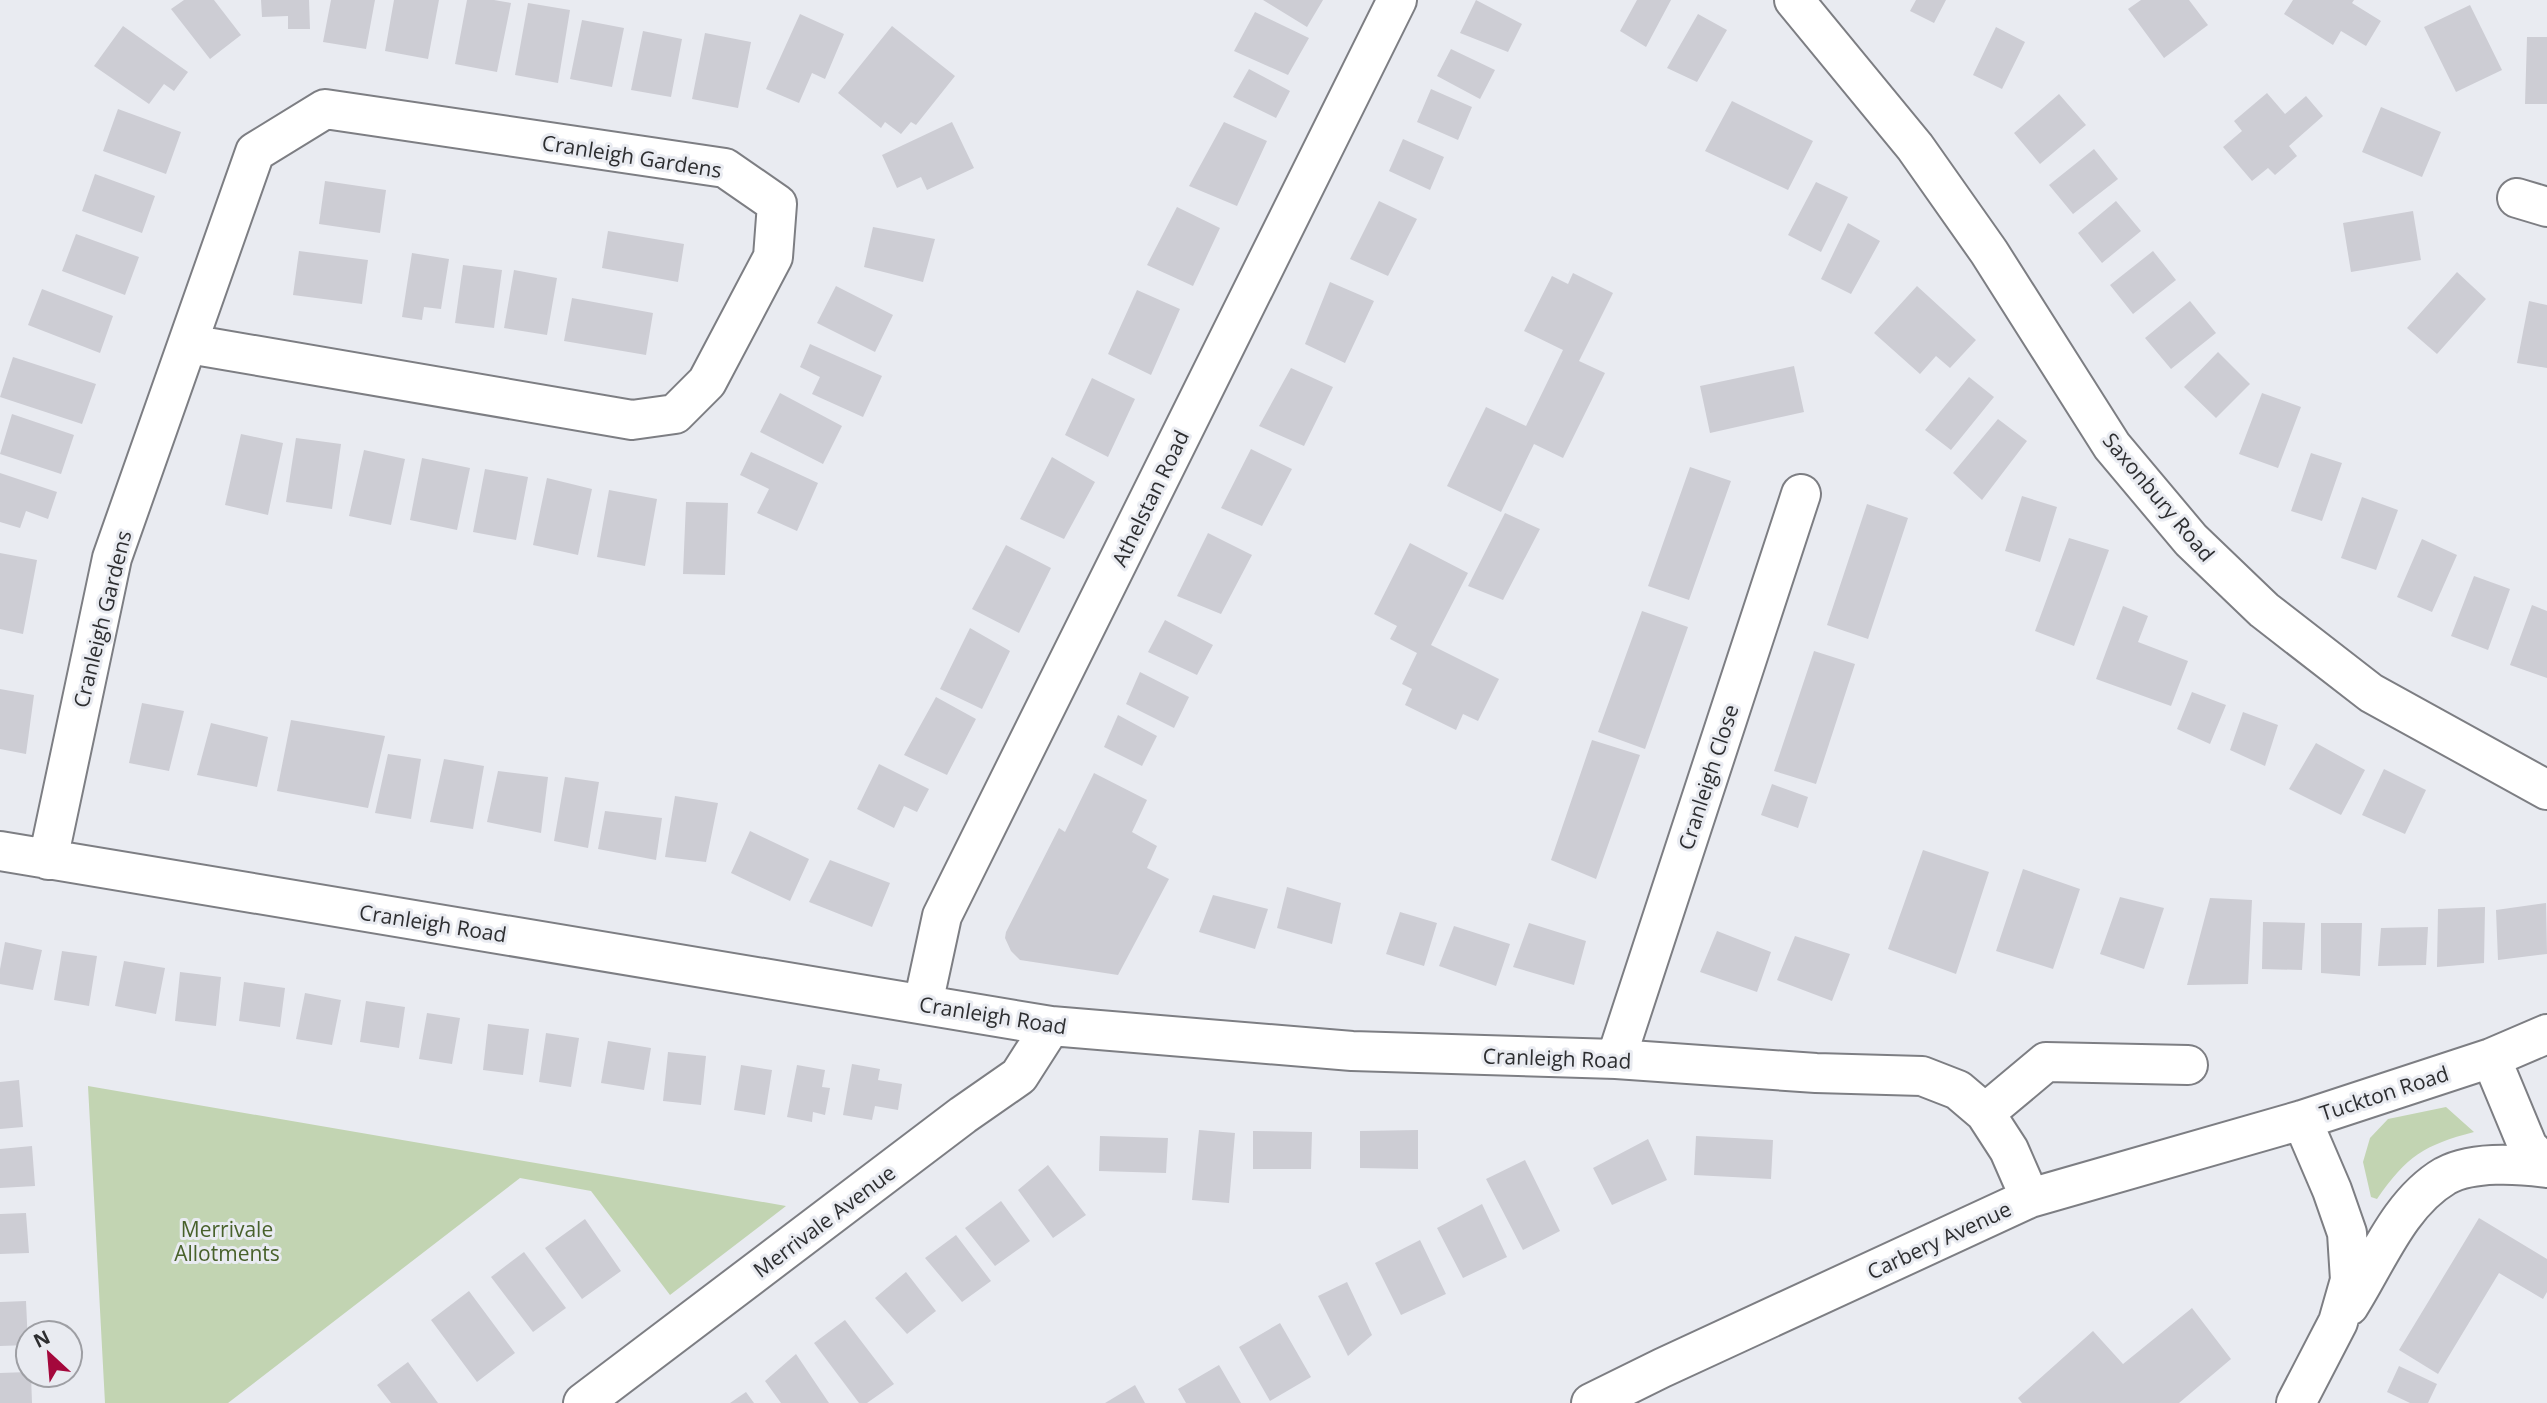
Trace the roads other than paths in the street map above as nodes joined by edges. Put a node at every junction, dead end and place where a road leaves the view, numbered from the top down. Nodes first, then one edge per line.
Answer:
1 (1397, 0) edge
2 (1794, 0) edge
3 (189, 344) junction
4 (1801, 494) dead end
5 (2547, 790) edge
6 (0, 851) edge
7 (48, 860) junction
8 (923, 1004) junction
9 (1051, 1026) junction
10 (2547, 1034) edge
11 (2491, 1058) junction
12 (1616, 1059) junction
13 (2188, 1065) dead end
14 (1985, 1113) junction
15 (2302, 1120) junction
16 (2547, 1167) edge
17 (2030, 1198) junction
18 (2338, 1322) junction
19 (583, 1403) edge
20 (1591, 1403) edge
21 (2296, 1403) edge

1 - 8 street, Athelstan Road
2 - 5 street, Saxonbury Road
3 - 3 street, Cranleigh Gardens
3 - 7 street, Cranleigh Gardens
4 - 12 street, Cranleigh Close
6 - 7 street, Cranleigh Road
7 - 8 street, Cranleigh Road
8 - 9 street, Cranleigh Road
9 - 12 street, Cranleigh Road
9 - 19 street, Merrivale Avenue
10 - 11 street, Tuckton Road
11 - 15 street, Tuckton Road
11 - 16 street
12 - 14 street, Cranleigh Road
13 - 14 street
14 - 17 street, Cranleigh Road
15 - 17 street, Carbery Avenue
15 - 18 street, Tuckton Road
16 - 18 street, Tuckton Road
17 - 20 street, Carbery Avenue
18 - 21 street, Tuckton Road

